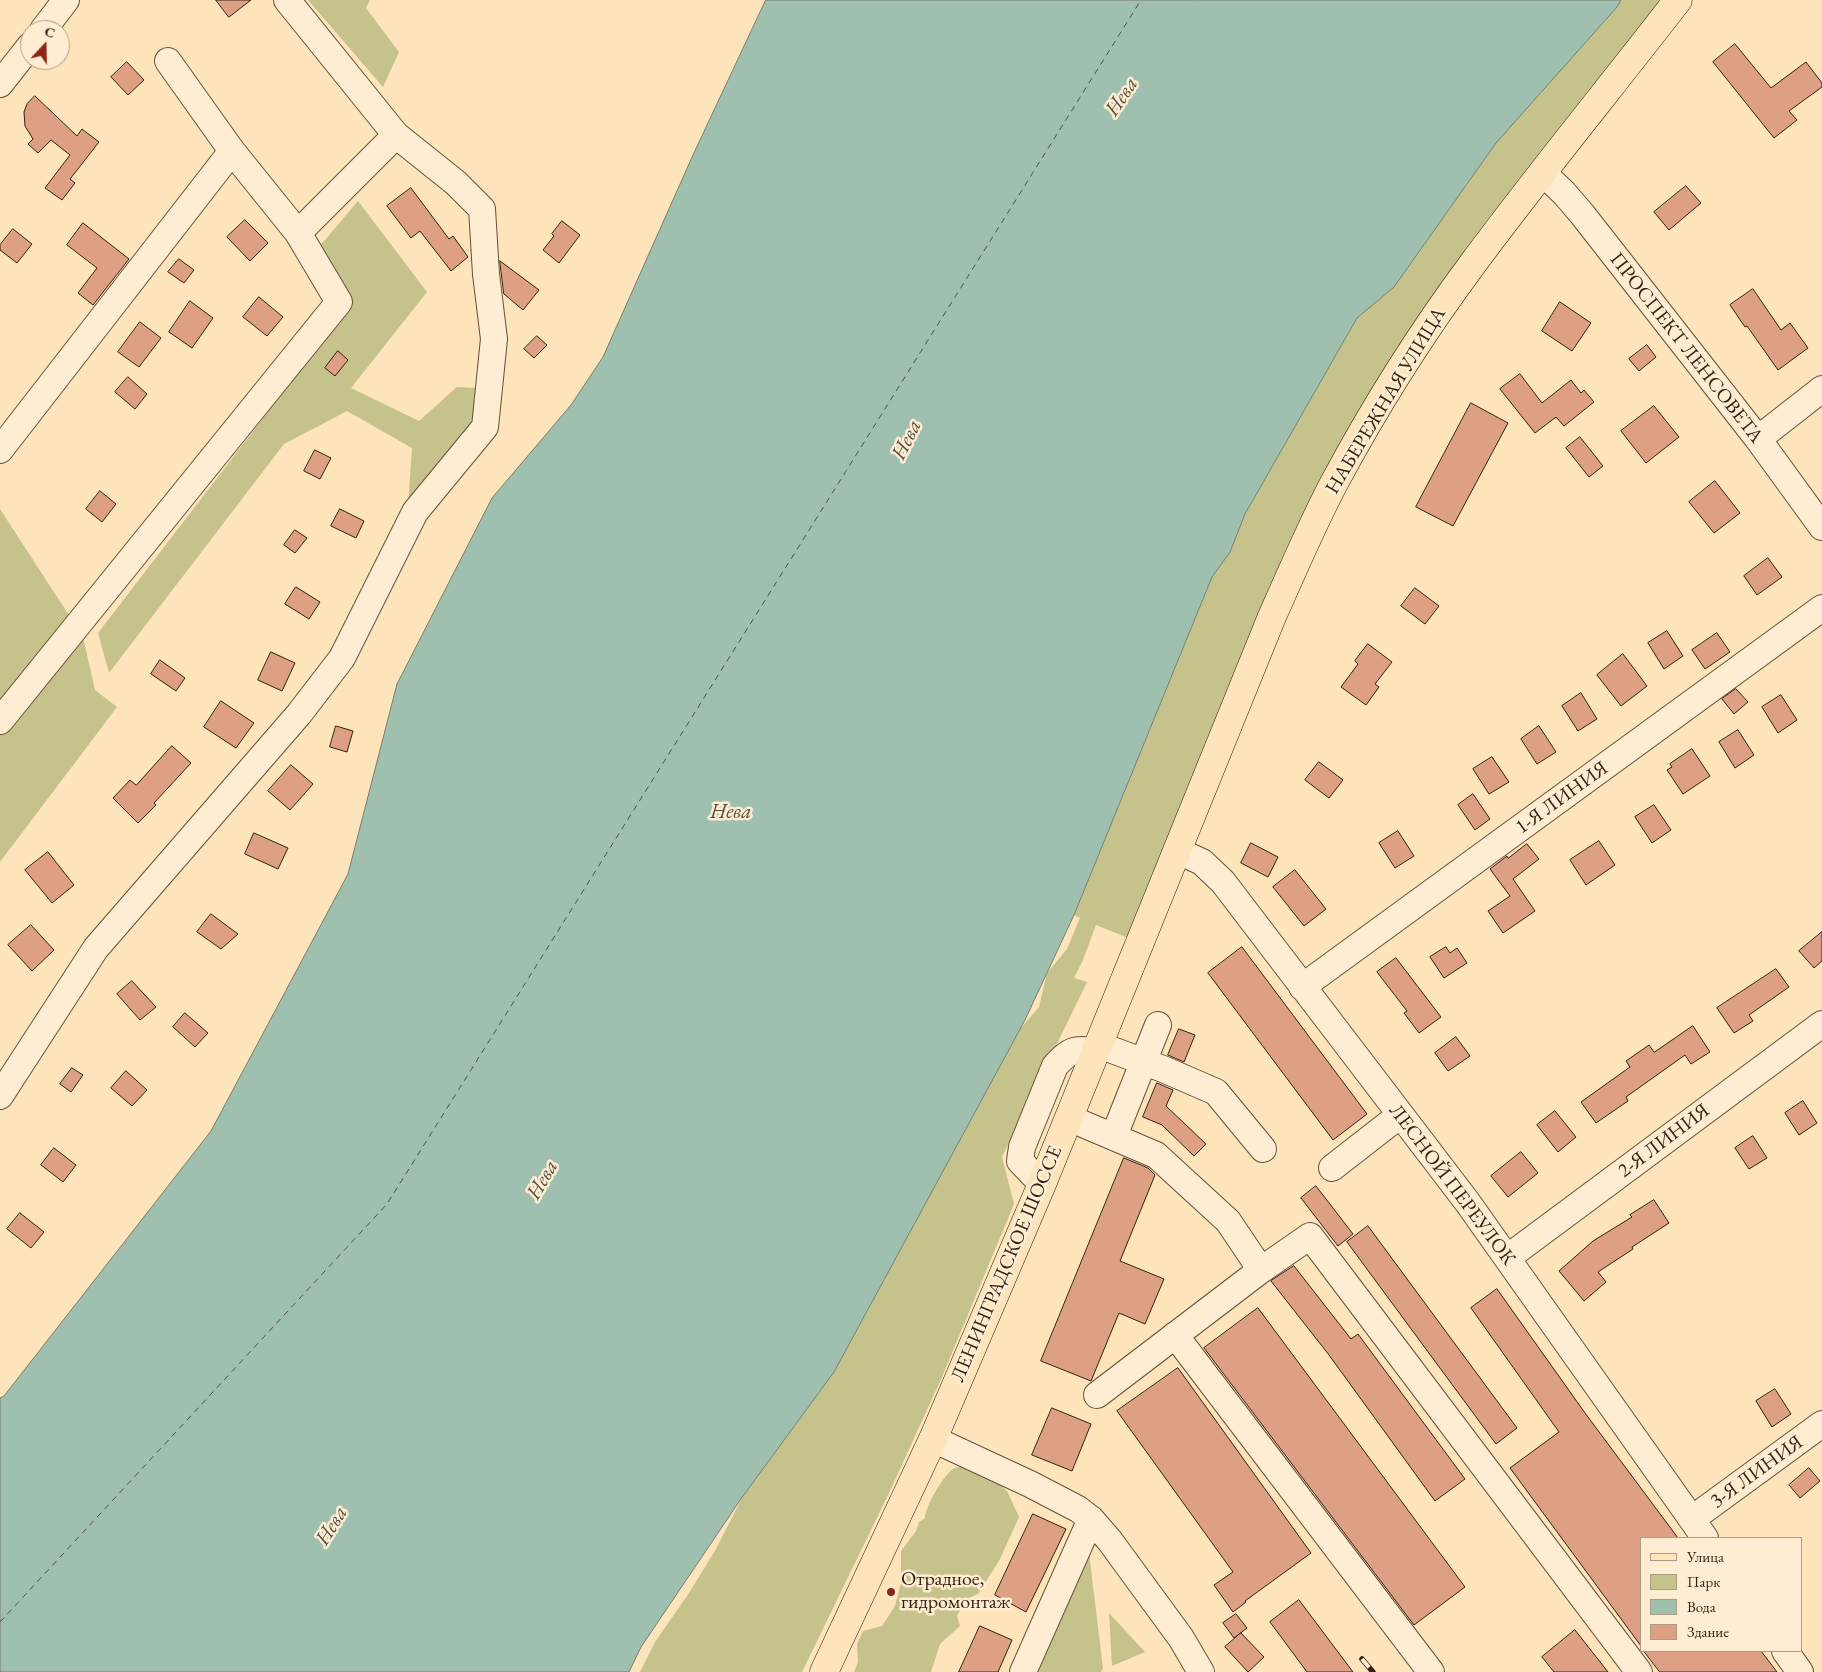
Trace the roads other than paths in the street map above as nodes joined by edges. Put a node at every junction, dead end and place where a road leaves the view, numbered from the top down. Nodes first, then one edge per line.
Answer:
1 (66, 0) edge
2 (286, 0) edge
3 (1678, 0) edge
4 (51, 20) edge
5 (20, 59) edge
6 (168, 61) dead end
7 (0, 84) edge
8 (396, 135) junction
9 (232, 151) junction
10 (1543, 174) junction
11 (298, 233) junction
12 (1822, 389) edge
13 (1758, 439) junction
14 (0, 450) edge
15 (1822, 527) edge
16 (1822, 608) edge
17 (0, 721) edge
18 (1178, 851) junction
19 (1302, 987) junction
20 (1822, 1024) edge
21 (1158, 1025) dead end
22 (1097, 1048) junction
23 (1143, 1061) junction
24 (0, 1096) edge
25 (1400, 1115) junction
26 (1069, 1118) junction
27 (1114, 1136) junction
28 (1263, 1149) dead end
29 (1332, 1168) dead end
30 (1042, 1184) junction
31 (1507, 1258) junction
32 (1261, 1270) junction
33 (1175, 1335) junction
34 (1097, 1395) dead end
35 (1822, 1424) edge
36 (933, 1439) junction
37 (1090, 1519) junction
38 (1698, 1529) edge
39 (1786, 1652) edge
40 (824, 1672) edge
41 (1023, 1672) edge
42 (1201, 1672) edge
43 (1431, 1672) edge
44 (1639, 1672) edge
45 (1800, 1672) edge

1 - 4 street
2 - 8 street
3 - 10 main road, НАБЕРЕЖНАЯ УЛИЦА
5 - 7 street
6 - 9 street
8 - 11 street
8 - 24 street
9 - 11 street
9 - 14 street
10 - 13 street, ПРОСПЕКТ ЛЕНСОВЕТА
10 - 18 main road, НАБЕРЕЖНАЯ УЛИЦА
11 - 17 street
12 - 13 street
13 - 15 street, ПРОСПЕКТ ЛЕНСОВЕТА
16 - 19 street, 1-Я ЛИНИЯ
18 - 19 street, ЛЕСНОЙ ПЕРЕУЛОК
18 - 22 main road, ЛЕНИНГРАДСКОЕ ШОССЕ
19 - 25 street, ЛЕСНОЙ ПЕРЕУЛОК
20 - 31 street, 2-Я ЛИНИЯ
21 - 23 street
22 - 23 street
22 - 26 main road, ЛЕНИНГРАДСКОЕ ШОССЕ
22 - 30 street
23 - 27 street
23 - 28 street
25 - 29 street
25 - 31 street, ЛЕСНОЙ ПЕРЕУЛОК
26 - 27 street
26 - 30 main road, ЛЕНИНГРАДСКОЕ ШОССЕ
27 - 32 street
30 - 36 main road, ЛЕНИНГРАДСКОЕ ШОССЕ
31 - 38 street, ЛЕСНОЙ ПЕРЕУЛОК
32 - 33 street
32 - 44 street
33 - 34 street
33 - 43 street
35 - 38 street, 3-Я ЛИНИЯ
36 - 37 street
36 - 40 main road, ЛЕНИНГРАДСКОЕ ШОССЕ
37 - 41 street
37 - 42 street
39 - 45 street

